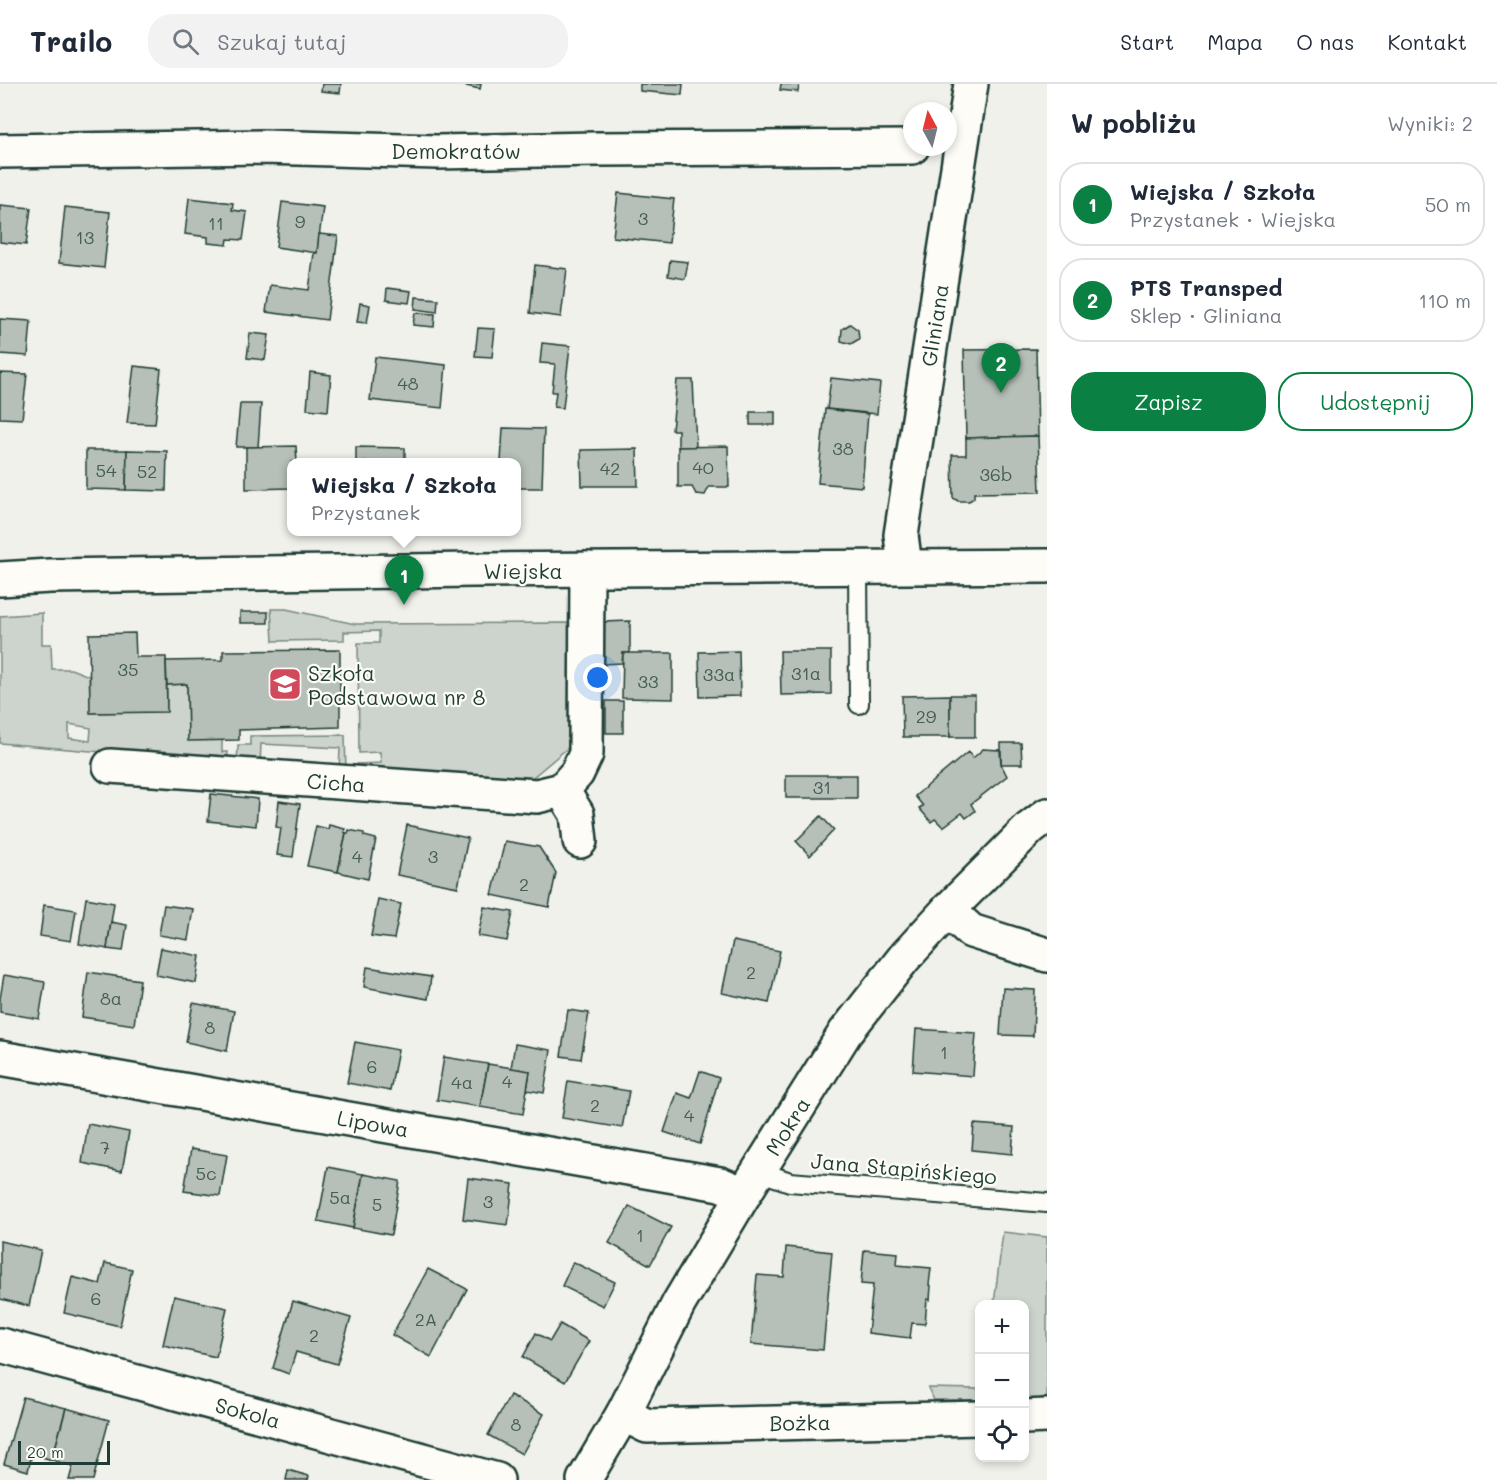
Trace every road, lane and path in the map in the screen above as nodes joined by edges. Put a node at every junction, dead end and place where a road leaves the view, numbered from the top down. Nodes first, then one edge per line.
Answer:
1 (971, 84) edge
2 (957, 119) edge
3 (903, 147) edge
4 (0, 151) edge
5 (944, 156) edge
6 (858, 566) junction
7 (904, 566) junction
8 (1047, 566) edge
9 (587, 569) junction
10 (0, 579) edge
11 (859, 704) dead end
12 (110, 766) dead end
13 (562, 790) junction
14 (1047, 815) edge
15 (580, 841) dead end
16 (948, 910) junction
17 (1047, 955) edge
18 (0, 1058) edge
19 (751, 1183) junction
20 (1047, 1203) edge
21 (0, 1345) edge
22 (622, 1414) junction
23 (1047, 1416) edge
24 (1029, 1417) edge
25 (975, 1418) edge
26 (497, 1480) edge
27 (584, 1480) edge

1 - 2 street, Gliniana
3 - 4 street, Demokratów
5 - 7 street, Gliniana
6 - 7 street, Wiejska
6 - 9 street, Wiejska
6 - 11 lane
7 - 8 street, Wiejska
9 - 10 street, Wiejska
9 - 13 street
12 - 13 street, Cicha
13 - 15 street
14 - 16 street, Mokra
16 - 17 street
16 - 19 street, Mokra
18 - 19 street, Lipowa
19 - 20 lane, Jana Stapińskiego
19 - 22 street, Mokra
21 - 26 street, Sokola
22 - 25 street, Bożka
22 - 27 street, Mokra
23 - 24 street

